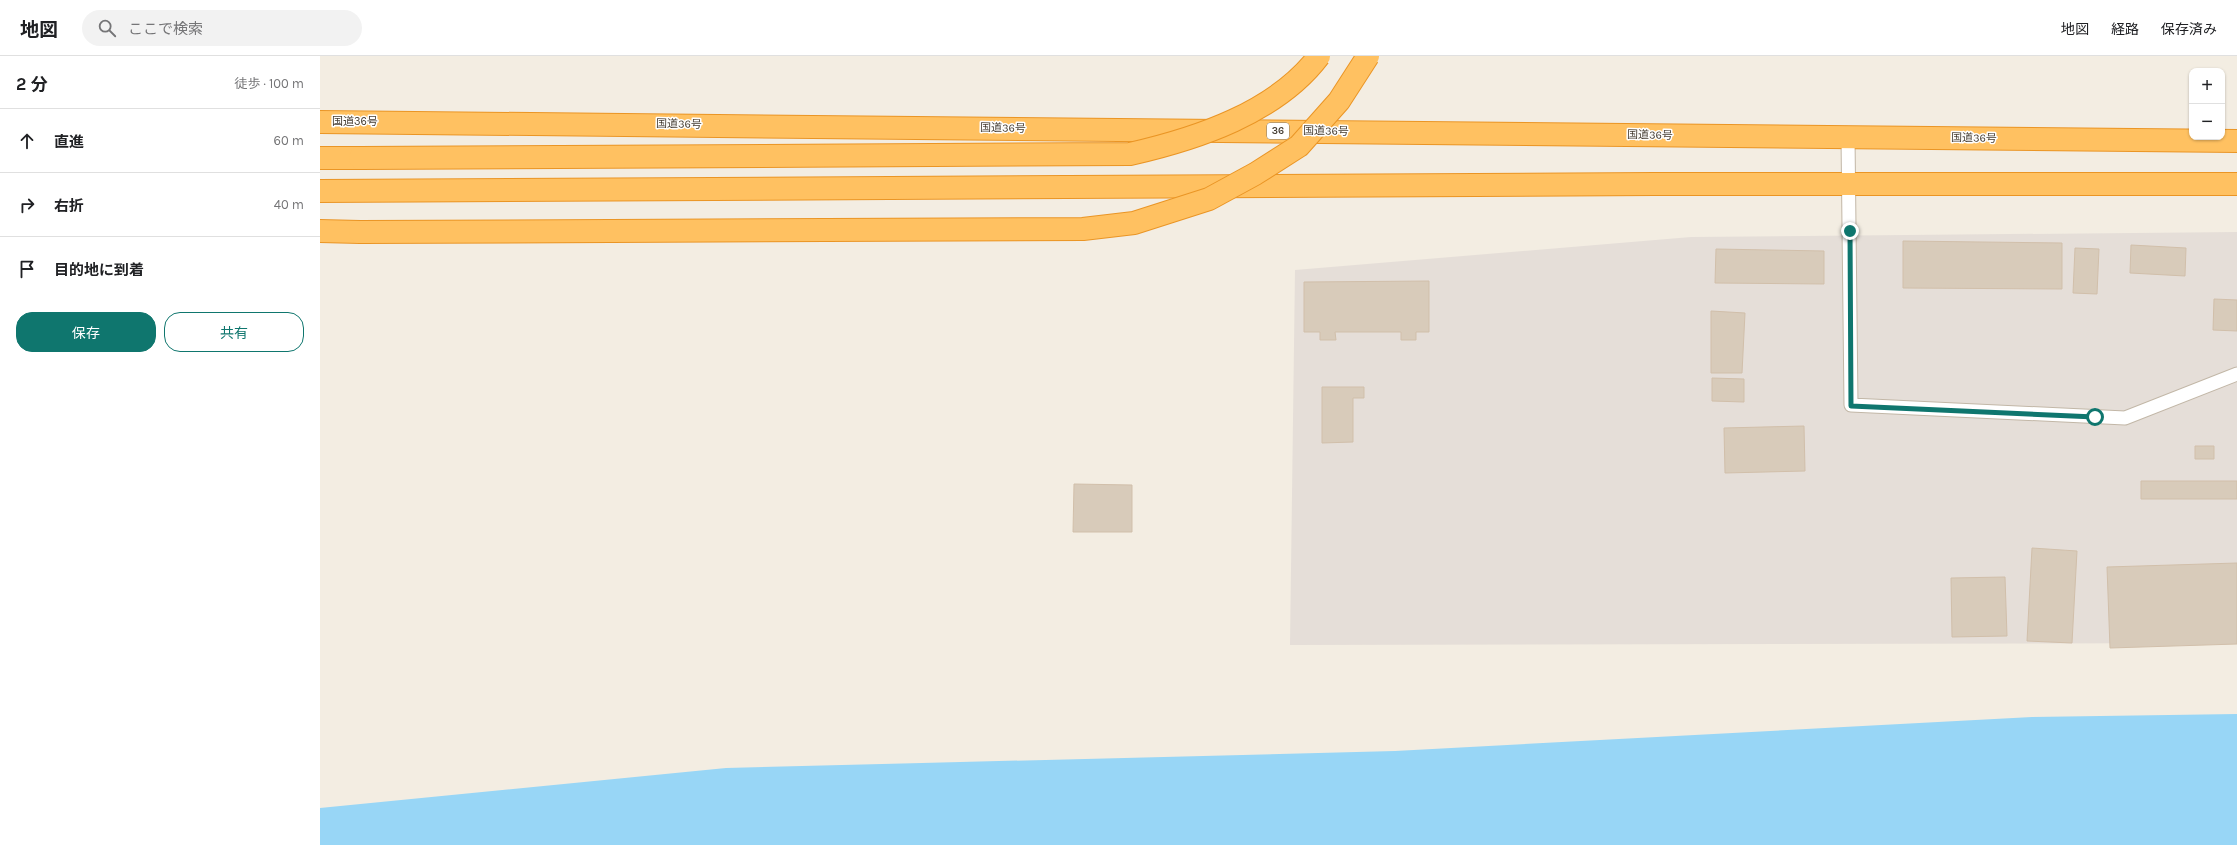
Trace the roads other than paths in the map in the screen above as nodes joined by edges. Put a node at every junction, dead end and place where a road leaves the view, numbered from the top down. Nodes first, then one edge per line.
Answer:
1 (1319, 56) edge
2 (1368, 56) edge
3 (320, 122) edge
4 (1848, 137) junction
5 (2237, 141) edge
6 (320, 158) edge
7 (1849, 184) junction
8 (2237, 184) edge
9 (320, 190) edge
10 (320, 231) edge
11 (2237, 374) edge

1 - 6 highway, bridge
2 - 10 highway, bridge
3 - 4 highway, 国道36号 / 36
4 - 5 highway, 国道36号 / 36
4 - 7 lane
7 - 8 highway
7 - 9 highway
7 - 11 lane

